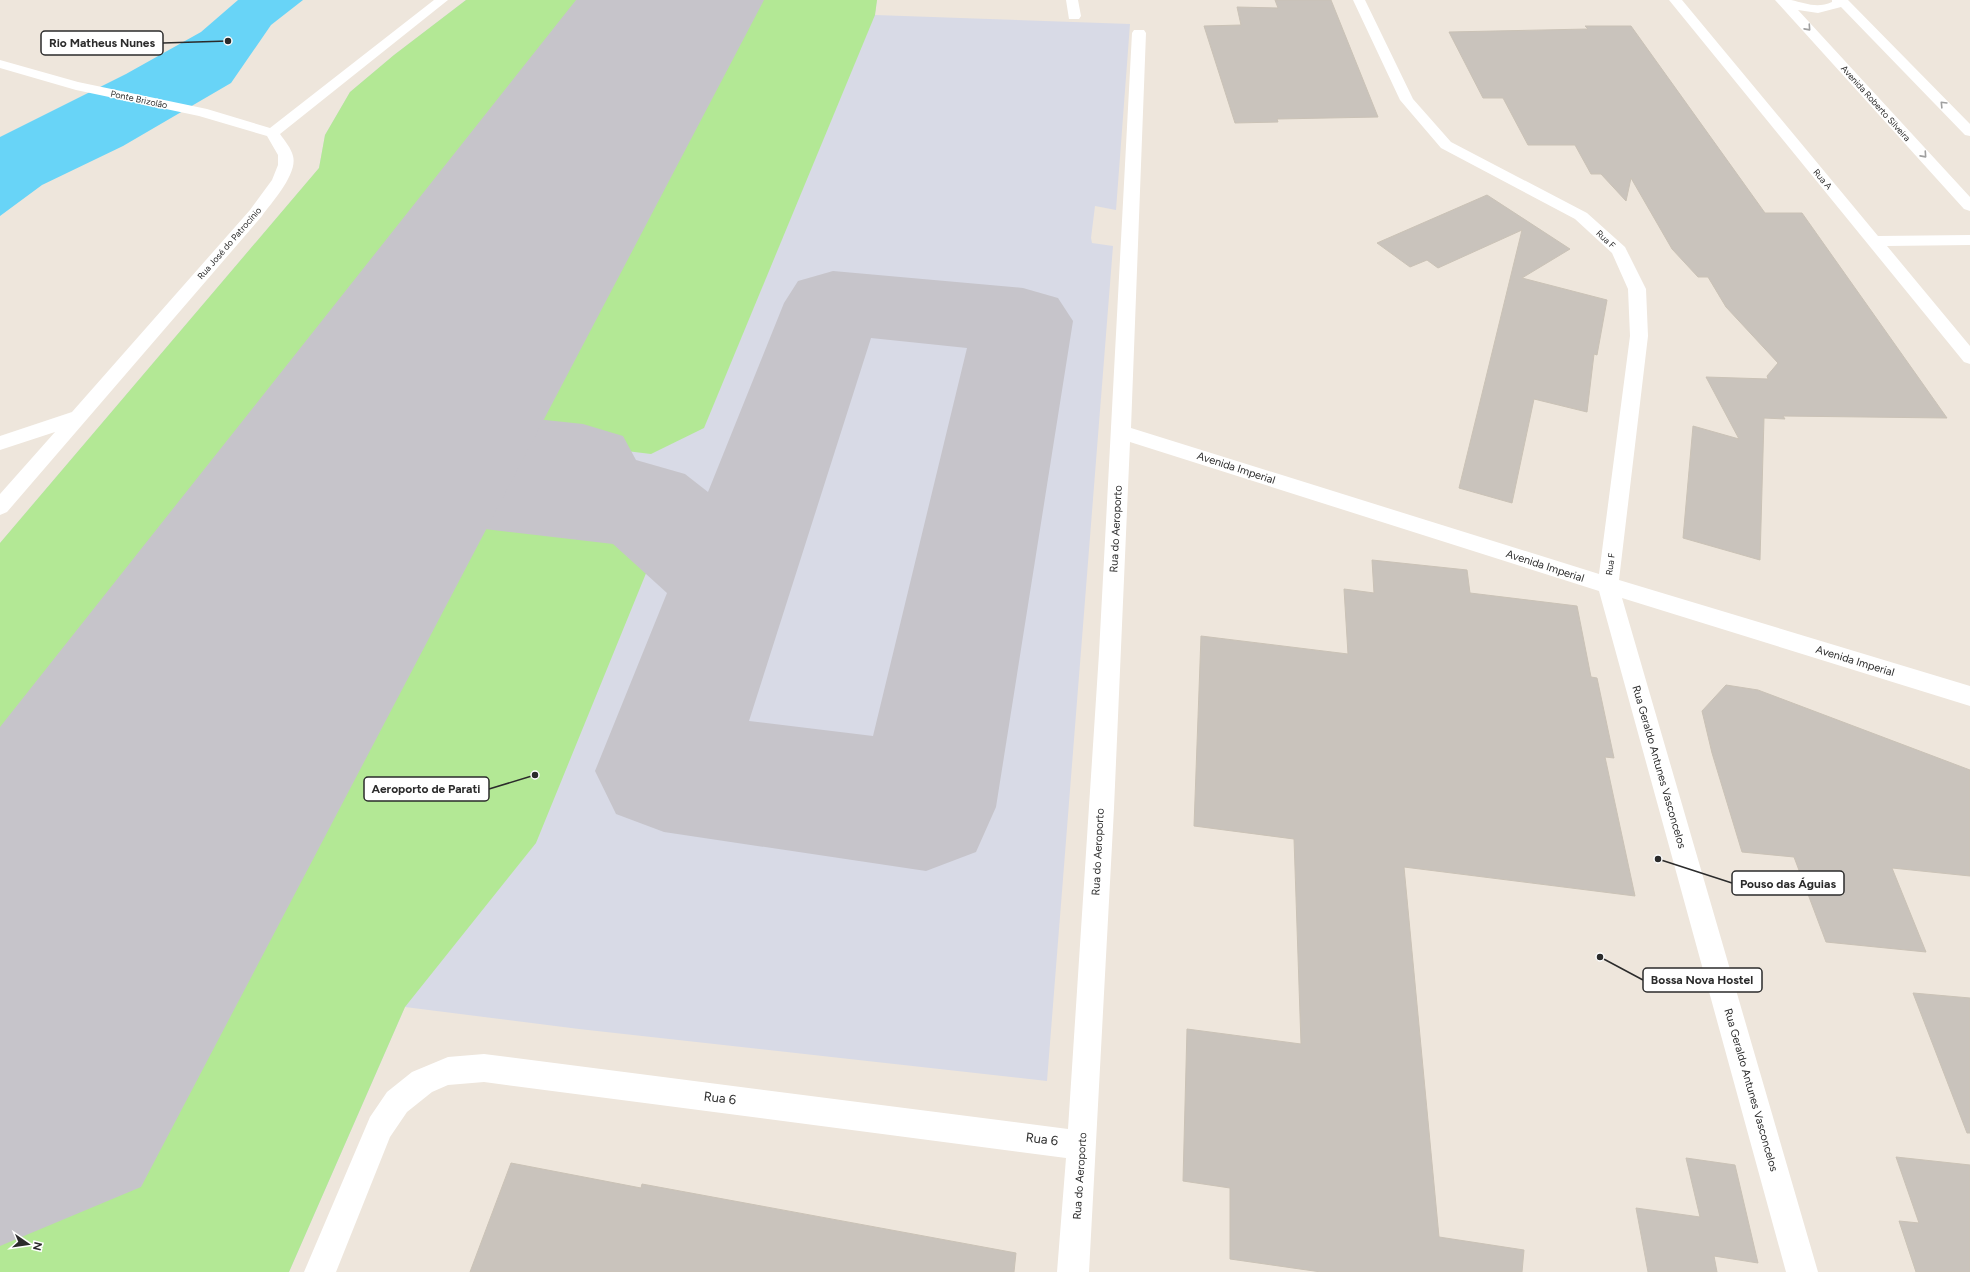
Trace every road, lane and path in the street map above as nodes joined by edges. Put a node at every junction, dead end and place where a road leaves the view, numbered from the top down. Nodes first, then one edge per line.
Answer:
1 (442, 0) edge
2 (1072, 0) edge
3 (1359, 0) edge
4 (1675, 0) edge
5 (1840, 0) edge
6 (1782, 1) edge
7 (1074, 16) dead end
8 (1139, 33) dead end
9 (0, 64) edge
10 (1970, 132) edge
11 (272, 134) junction
12 (1970, 206) edge
13 (1970, 240) edge
14 (1874, 241) junction
15 (1970, 358) edge
16 (79, 416) junction
17 (1122, 432) junction
18 (0, 443) edge
19 (0, 507) edge
20 (1608, 585) junction
21 (1970, 696) edge
22 (1082, 1145) junction
23 (320, 1272) edge
24 (1073, 1272) edge
25 (1802, 1272) edge

1 - 11 street
2 - 7 street
3 - 20 street, Rua F
4 - 14 street, Rua A
5 - 6 street
10 -> 5 street
6 -> 12 street, Avenida Roberto Silveira
8 - 17 street, Rua do Aeroporto
9 - 11 street, Ponte Brizolão
11 - 16 street, Rua José do Patrocínio
13 - 14 street
14 - 15 street, Rua A
16 - 18 street
16 - 19 street, Rua José do Patrocínio
17 - 20 street, Avenida Imperial
17 - 22 street, Rua do Aeroporto
20 - 21 street, Avenida Imperial
20 - 25 street, Rua Geraldo Antunes Vasconcelos
22 - 23 street, Rua 6
22 - 24 street, Rua do Aeroporto

